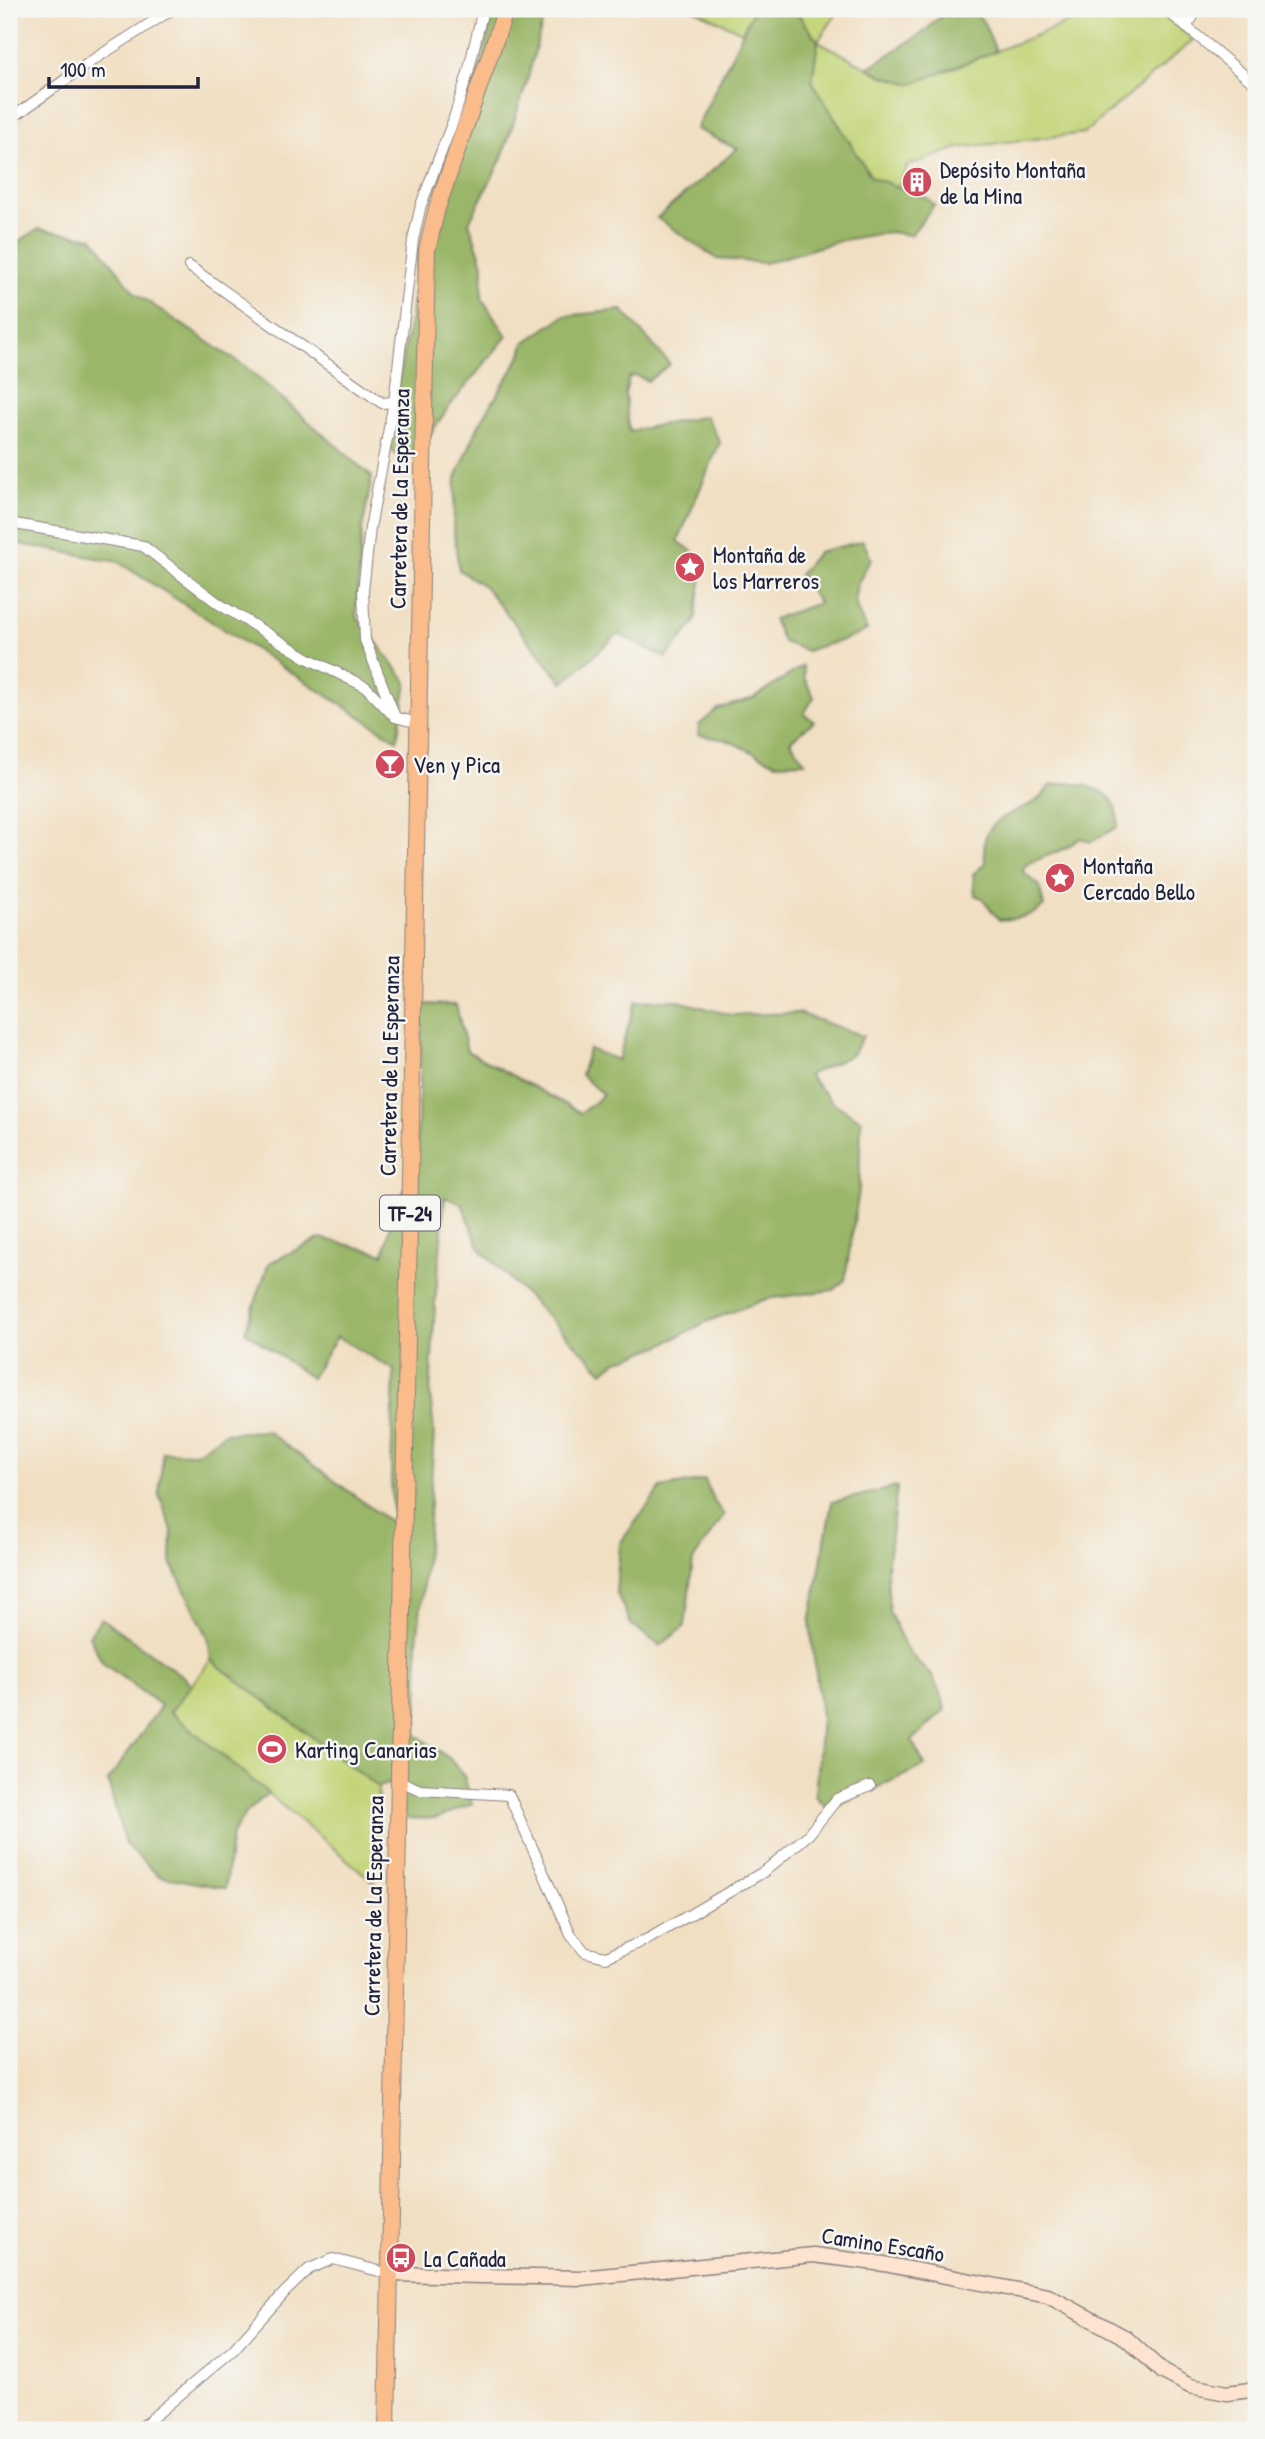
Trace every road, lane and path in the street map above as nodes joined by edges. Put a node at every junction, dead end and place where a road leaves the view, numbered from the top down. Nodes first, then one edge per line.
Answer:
1 (173, 9) edge
2 (483, 9) edge
3 (506, 9) edge
4 (1165, 9) edge
5 (1198, 9) edge
6 (1186, 27) junction
7 (1256, 85) edge
8 (9, 120) edge
9 (189, 266) dead end
10 (394, 402) junction
11 (9, 523) edge
12 (395, 717) junction
13 (418, 723) junction
14 (398, 1780) junction
15 (870, 1786) dead end
16 (390, 2274) junction
17 (1256, 2392) edge
18 (138, 2430) edge
19 (387, 2430) edge

1 - 8 street
2 - 10 street
3 - 13 main road, Carretera de La Esperanza / TF-24
4 - 6 street
5 - 6 street
6 - 7 street
9 - 10 street
10 - 12 street
11 - 12 street
12 - 13 street
13 - 14 main road, Carretera de La Esperanza / TF-24
14 - 15 street
14 - 16 main road, Carretera de La Esperanza / TF-24
16 - 17 main road, Camino Escaño
16 - 18 street
16 - 19 main road, Carretera de La Esperanza / TF-24

